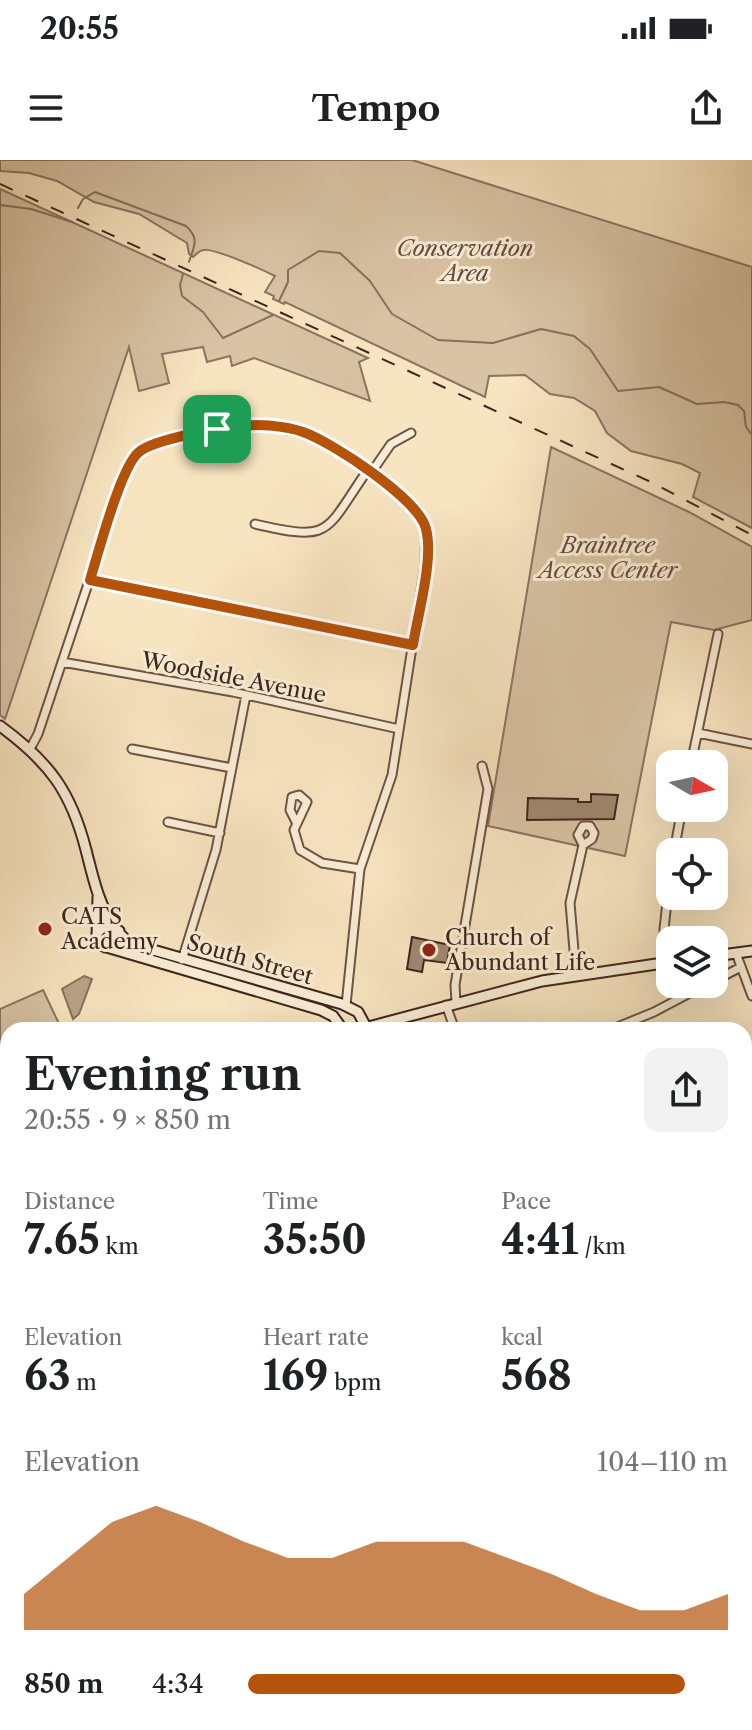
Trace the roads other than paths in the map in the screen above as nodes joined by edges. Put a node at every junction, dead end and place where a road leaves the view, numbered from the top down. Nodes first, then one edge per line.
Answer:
1 (411, 433) dead end
2 (369, 472) junction
3 (255, 524) dead end
4 (90, 580) junction
5 (718, 634) dead end
6 (413, 645) junction
7 (62, 662) junction
8 (246, 695) junction
9 (0, 726) edge
10 (399, 729) junction
11 (698, 733) junction
12 (752, 744) edge
13 (30, 749) junction
14 (132, 749) dead end
15 (694, 750) edge
16 (482, 766) dead end
17 (232, 768) junction
18 (168, 822) dead end
19 (296, 822) dead end
20 (220, 833) junction
21 (583, 845) dead end
22 (360, 869) junction
23 (98, 897) junction
24 (117, 930) junction
25 (97, 933) junction
26 (105, 947) junction
27 (752, 951) edge
28 (736, 953) junction
29 (728, 954) edge
30 (182, 958) junction
31 (656, 964) edge
32 (739, 968) junction
33 (179, 970) junction
34 (576, 974) junction
35 (728, 974) edge
36 (752, 996) edge
37 (680, 998) edge
38 (451, 1003) junction
39 (346, 1005) junction
40 (337, 1022) edge
41 (360, 1022) edge
42 (383, 1022) edge
43 (454, 1022) edge
44 (630, 1022) edge

1 - 2 street
2 - 3 street
2 - 4 street
2 - 6 street
4 - 6 street
4 - 7 street
5 - 11 street
6 - 10 street
7 - 8 street, Woodside Avenue
7 - 13 street
8 - 10 street, Woodside Avenue
8 - 17 street
9 - 13 main road
10 - 22 street
11 - 12 street
11 - 15 street
13 - 23 main road
14 - 17 street
16 - 38 street
17 - 20 street
18 - 20 street
19 - 22 street
20 - 30 street
21 - 34 street
22 - 39 street
23 - 24 main road
23 - 25 main road
24 - 25 main road
24 - 26 main road
24 - 30 main road, South Street
25 - 26 main road
26 - 33 main road, South Street
27 - 28 main road
28 - 29 main road
28 - 32 street
30 - 33 street
30 - 39 main road, South Street
31 - 34 main road
32 - 35 street
32 - 36 street
33 - 40 main road, South Street
34 - 38 main road
37 - 44 street
38 - 42 main road
38 - 43 street
39 - 41 main road

